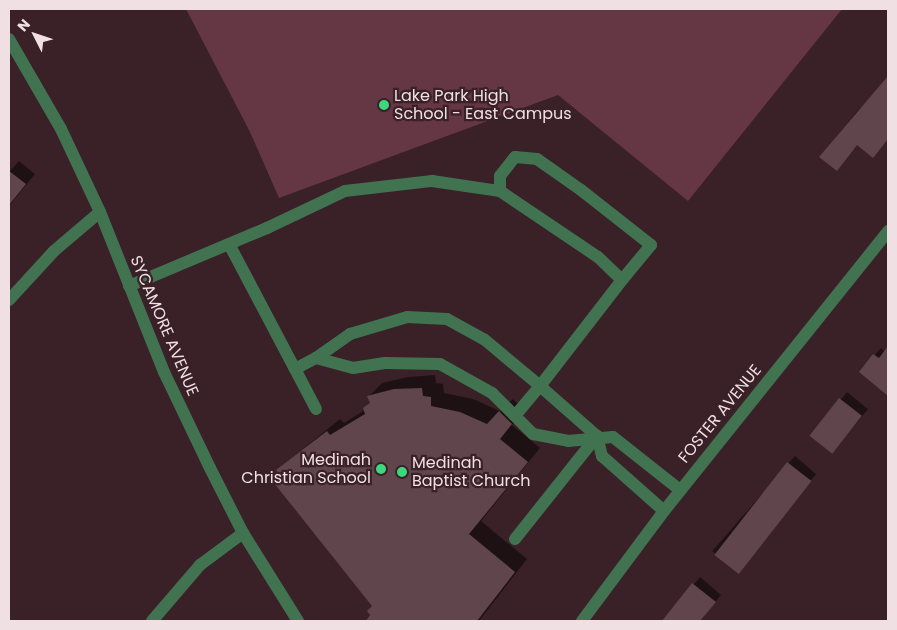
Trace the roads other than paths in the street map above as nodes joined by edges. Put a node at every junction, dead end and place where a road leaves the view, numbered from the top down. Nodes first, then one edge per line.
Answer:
1 (9, 39) edge
2 (500, 191) junction
3 (100, 212) junction
4 (888, 231) edge
5 (228, 244) junction
6 (622, 280) junction
7 (128, 286) junction
8 (9, 300) edge
9 (316, 358) junction
10 (295, 369) junction
11 (540, 386) junction
12 (316, 409) dead end
13 (515, 416) junction
14 (597, 436) junction
15 (680, 490) junction
16 (664, 511) junction
17 (243, 533) junction
18 (515, 539) dead end
19 (152, 621) edge
20 (298, 621) edge
21 (582, 621) edge

1 - 3 street, SYCAMORE AVENUE
2 - 5 street
2 - 6 street
2 - 6 street
3 - 7 street, SYCAMORE AVENUE
3 - 8 street
4 - 15 street, FOSTER AVENUE
5 - 7 street
5 - 10 street
6 - 11 street
7 - 17 street, SYCAMORE AVENUE
9 - 10 street
9 - 11 street
9 - 13 street
10 - 12 street
11 - 13 street
11 - 14 street
13 - 14 street
14 - 15 street
14 - 16 street
14 - 18 street
15 - 16 street, FOSTER AVENUE
16 - 21 street, FOSTER AVENUE
17 - 19 street
17 - 20 street, SYCAMORE AVENUE

